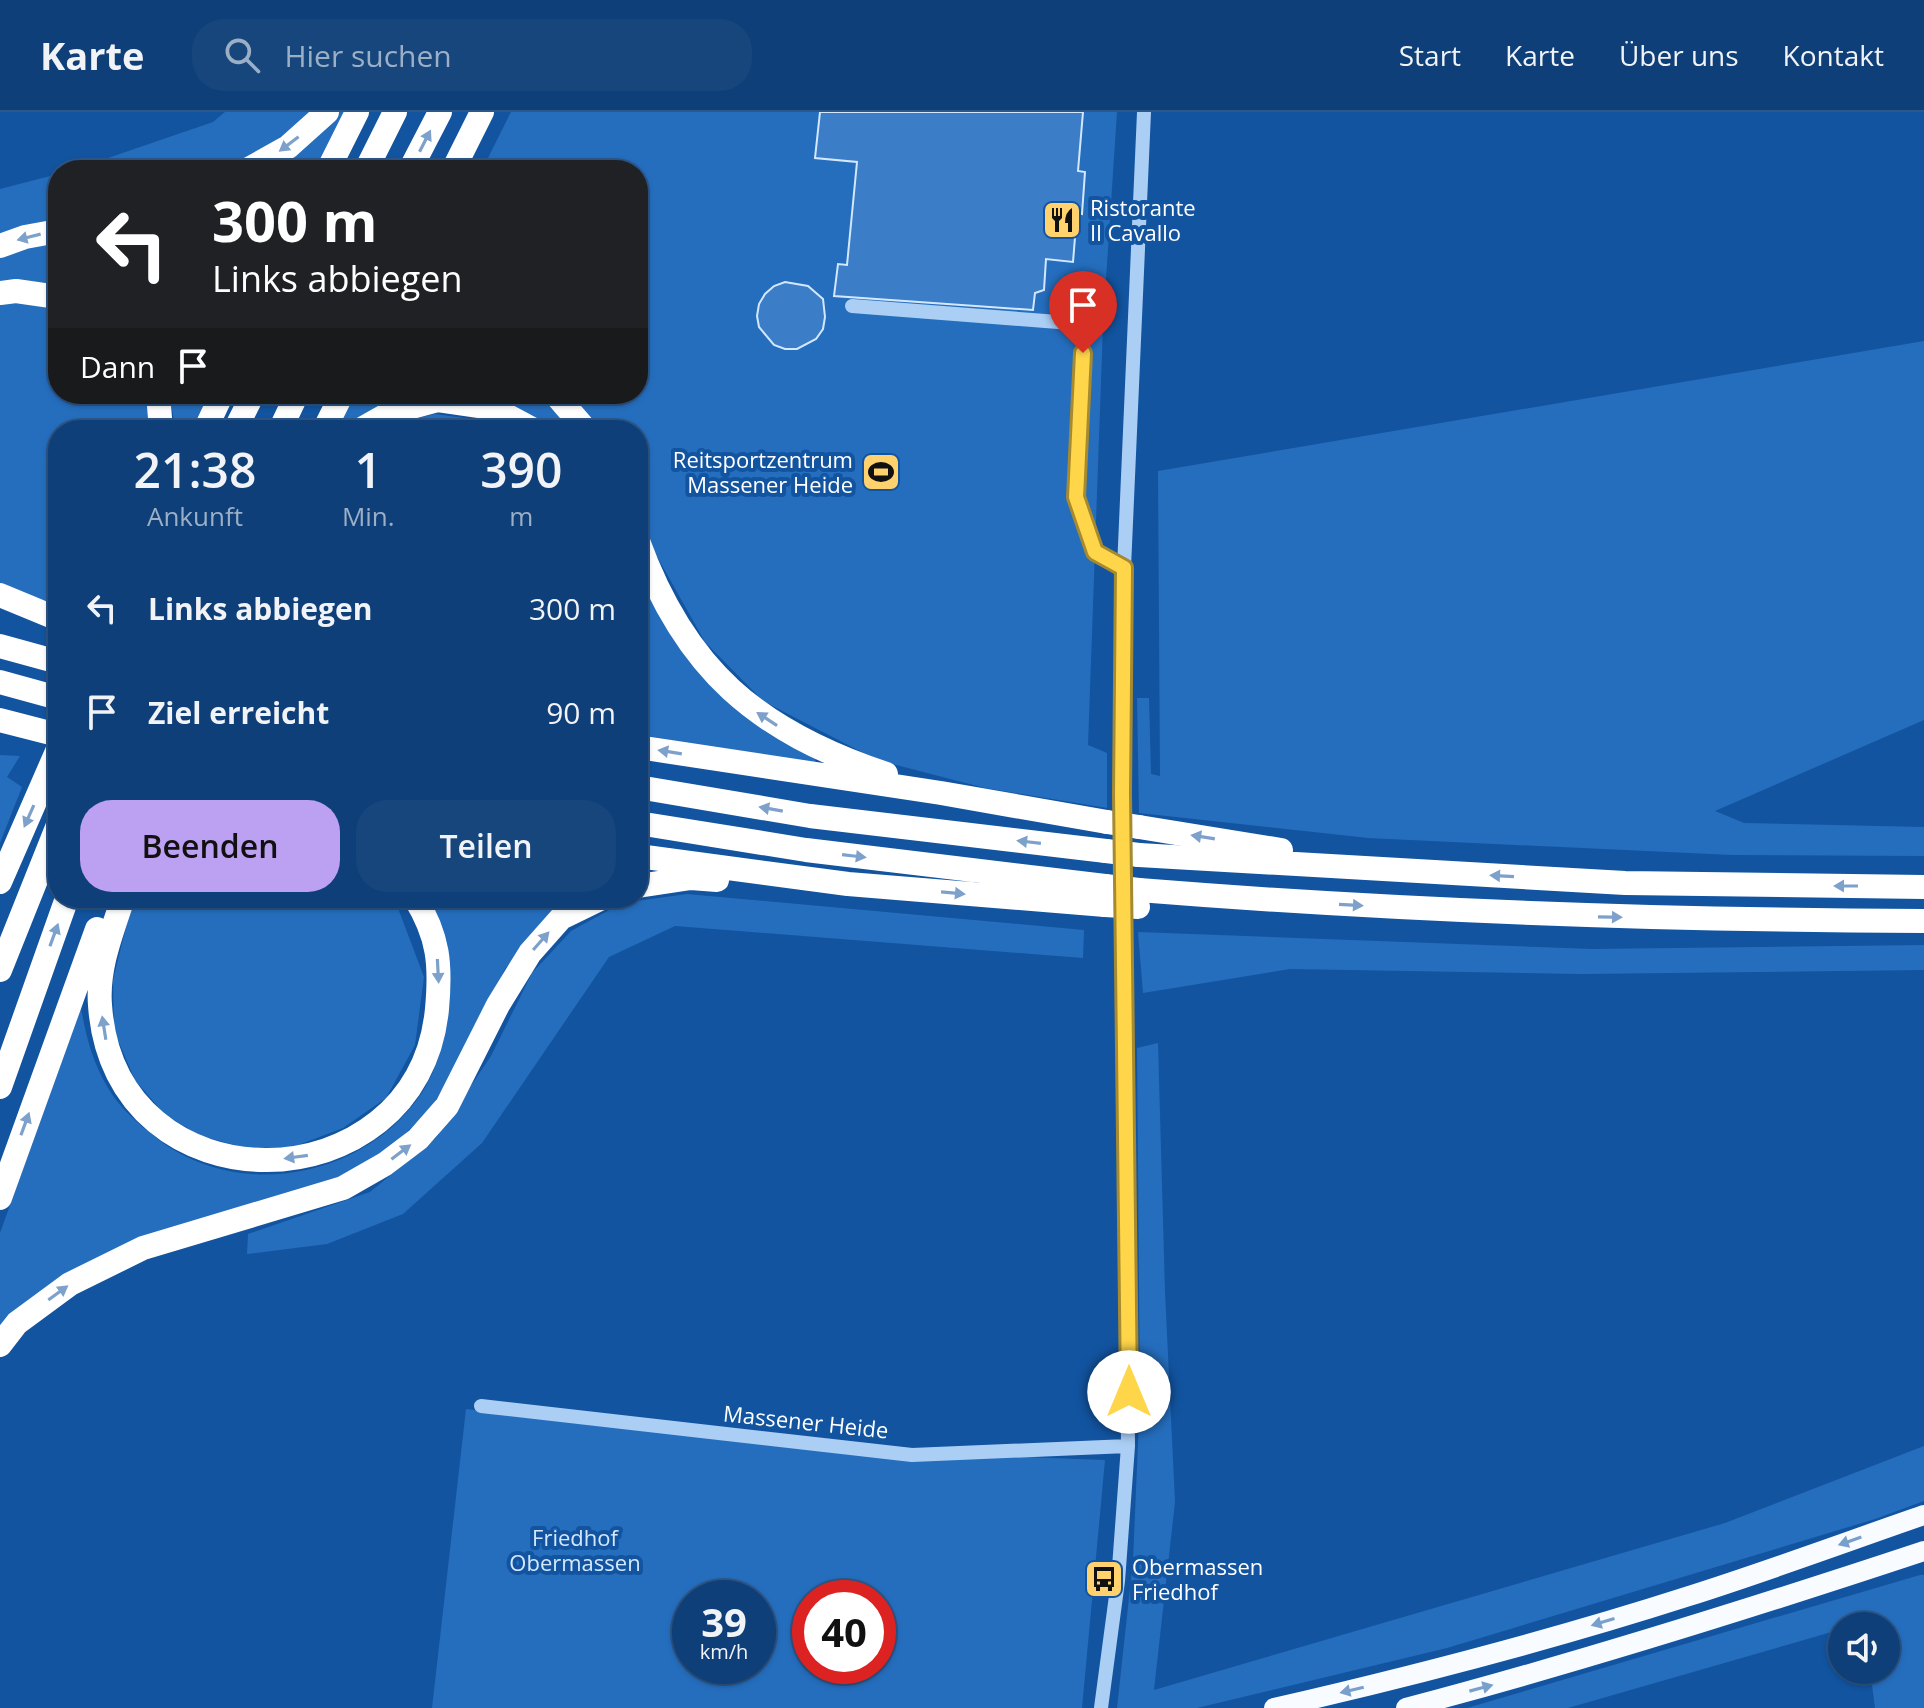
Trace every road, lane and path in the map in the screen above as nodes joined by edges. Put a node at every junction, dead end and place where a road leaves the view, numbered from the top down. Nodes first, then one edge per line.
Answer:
1 (327, 112) edge
2 (357, 112) edge
3 (395, 112) edge
4 (440, 112) edge
5 (482, 112) edge
6 (488, 112) edge
7 (1144, 112) edge
8 (265, 160) edge
9 (333, 160) edge
10 (371, 160) edge
11 (415, 160) edge
12 (458, 160) edge
13 (472, 160) edge
14 (48, 233) edge
15 (0, 246) edge
16 (0, 293) edge
17 (48, 296) edge
18 (852, 306) dead end
19 (423, 404) edge
20 (466, 404) edge
21 (564, 404) edge
22 (378, 420) edge
23 (515, 420) edge
24 (577, 420) edge
25 (648, 567) edge
26 (1124, 568) junction
27 (0, 595) edge
28 (0, 608) edge
29 (48, 616) edge
30 (48, 618) edge
31 (0, 646) edge
32 (48, 659) edge
33 (0, 682) edge
34 (48, 695) edge
35 (0, 720) edge
36 (48, 732) edge
37 (648, 749) edge
38 (48, 772) edge
39 (648, 789) edge
40 (941, 793) junction
41 (648, 825) edge
42 (48, 850) edge
43 (648, 857) edge
44 (1390, 870) junction
45 (0, 882) edge
46 (648, 884) edge
47 (848, 884) junction
48 (1924, 887) edge
49 (1105, 896) junction
50 (63, 908) edge
51 (106, 908) edge
52 (120, 908) edge
53 (420, 908) edge
54 (582, 908) edge
55 (1924, 921) edge
56 (0, 970) edge
57 (0, 1087) edge
58 (0, 1198) edge
59 (0, 1345) edge
60 (481, 1406) dead end
61 (1128, 1446) junction
62 (1924, 1515) edge
63 (1924, 1551) edge
64 (1101, 1708) edge
65 (1274, 1708) edge
66 (1406, 1708) edge

1 -> 8 highway
2 - 9 highway
3 - 10 highway
11 -> 4 highway
5 - 12 highway
6 - 13 highway
7 - 26 street
14 -> 15 highway
16 - 17 highway
18 - 26 street
19 - 22 highway
20 - 23 highway
21 - 24 highway
40 -> 25 highway
26 - 61 street
27 - 29 highway
28 - 30 highway
31 - 32 highway
33 - 34 highway
35 - 36 highway
40 -> 37 highway
38 -> 45 highway
44 -> 39 highway, bridge
44 -> 40 highway, bridge
41 -> 49 highway
42 - 56 highway
43 - 47 highway
48 -> 44 highway
46 - 47 highway
47 -> 49 highway
49 -> 55 highway, bridge
57 -> 50 highway
58 -> 51 highway
53 -> 52 highway
59 -> 54 highway
60 - 61 street, Massener Heide
61 - 64 street
62 -> 65 main road
66 -> 63 main road

